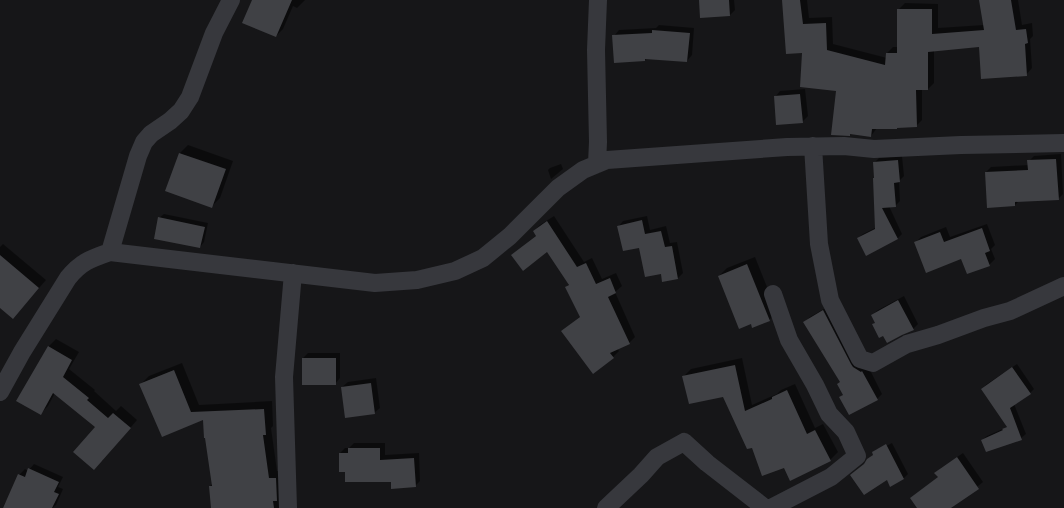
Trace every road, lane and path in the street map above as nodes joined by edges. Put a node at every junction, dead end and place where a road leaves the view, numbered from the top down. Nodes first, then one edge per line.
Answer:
1 (231, 0) edge
2 (598, 0) edge
3 (1064, 143) edge
4 (812, 146) junction
5 (597, 164) junction
6 (110, 252) junction
7 (293, 273) junction
8 (1064, 286) edge
9 (773, 294) dead end
10 (0, 392) edge
11 (288, 508) edge
12 (606, 508) edge
13 (765, 508) edge
14 (771, 508) edge

1 - 6 street
2 - 5 street
3 - 4 street
4 - 5 street
4 - 8 street
5 - 7 street
6 - 7 street
6 - 10 street
7 - 11 street
9 - 14 street
12 - 13 street

